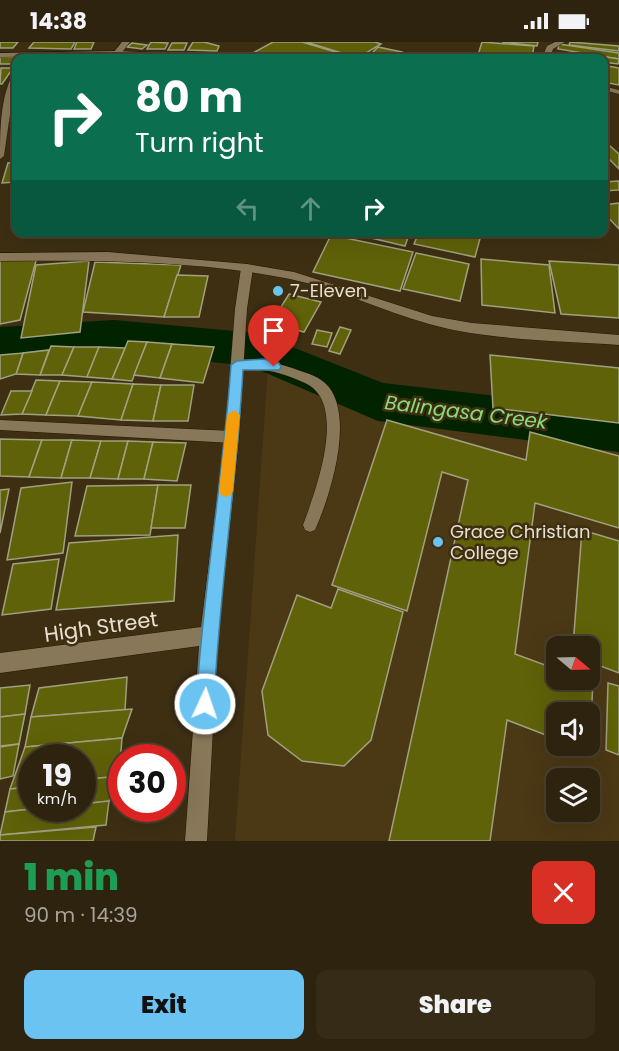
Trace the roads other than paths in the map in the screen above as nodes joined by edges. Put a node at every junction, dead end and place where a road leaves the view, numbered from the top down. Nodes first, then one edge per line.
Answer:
1 (126, 42) edge
2 (561, 42) edge
3 (117, 53) junction
4 (87, 54) edge
5 (140, 54) edge
6 (548, 54) edge
7 (12, 84) edge
8 (0, 156) edge
9 (0, 257) edge
10 (248, 268) junction
11 (619, 340) edge
12 (237, 361) junction
13 (0, 425) edge
14 (232, 437) junction
15 (310, 525) dead end
16 (209, 635) junction
17 (0, 663) edge
18 (196, 841) edge

1 - 3 street
2 - 6 street
3 - 4 street
3 - 5 street
7 - 8 lane
9 - 10 street
10 - 11 street
10 - 12 street
12 - 14 street
12 - 15 lane
13 - 14 lane
14 - 16 street
16 - 17 street, High Street
16 - 18 street

